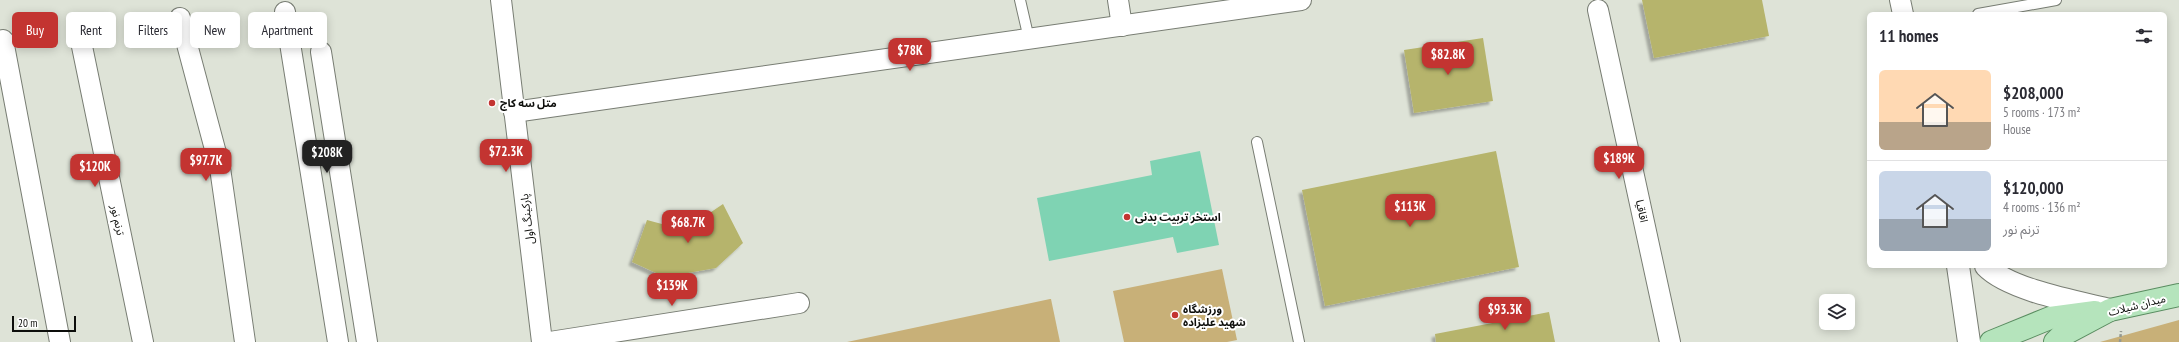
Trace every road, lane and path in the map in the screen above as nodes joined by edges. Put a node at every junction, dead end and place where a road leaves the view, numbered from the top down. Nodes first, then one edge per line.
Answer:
1 (501, 0) edge
2 (1020, 0) edge
3 (1118, 0) edge
4 (1301, 0) edge
5 (1900, 0) edge
6 (2056, 0) edge
7 (1598, 10) dead end
8 (1903, 12) edge
9 (1989, 12) edge
10 (182, 26) edge
11 (1122, 26) junction
12 (1030, 39) junction
13 (3, 40) dead end
14 (82, 48) edge
15 (291, 48) edge
16 (321, 52) dead end
17 (514, 112) junction
18 (1257, 142) dead end
19 (1958, 268) edge
20 (1988, 268) edge
21 (2179, 295) edge
22 (799, 303) dead end
23 (2110, 310) junction
24 (60, 342) edge
25 (143, 342) edge
26 (245, 342) edge
27 (338, 342) edge
28 (367, 342) edge
29 (542, 342) edge
30 (550, 342) edge
31 (1299, 342) edge
32 (1670, 342) edge
33 (1969, 342) edge
34 (1990, 342) edge
35 (2055, 342) edge

1 - 17 street, پارکینگ اول
2 - 12 lane
3 - 11 street
4 - 11 street
5 - 8 street
6 - 9 lane
7 - 32 street, اقاقیا
10 - 26 street
11 - 12 street
12 - 17 street
13 - 24 street
14 - 25 street, ترنم نور
15 - 27 street
16 - 28 street
17 - 29 street, پارکینگ اول
18 - 31 lane
19 - 33 main road
20 - 23 main road
21 - 23 main road, میدان شیلات
22 - 30 street
23 - 34 main road
23 - 35 main road, میدان شیلات

